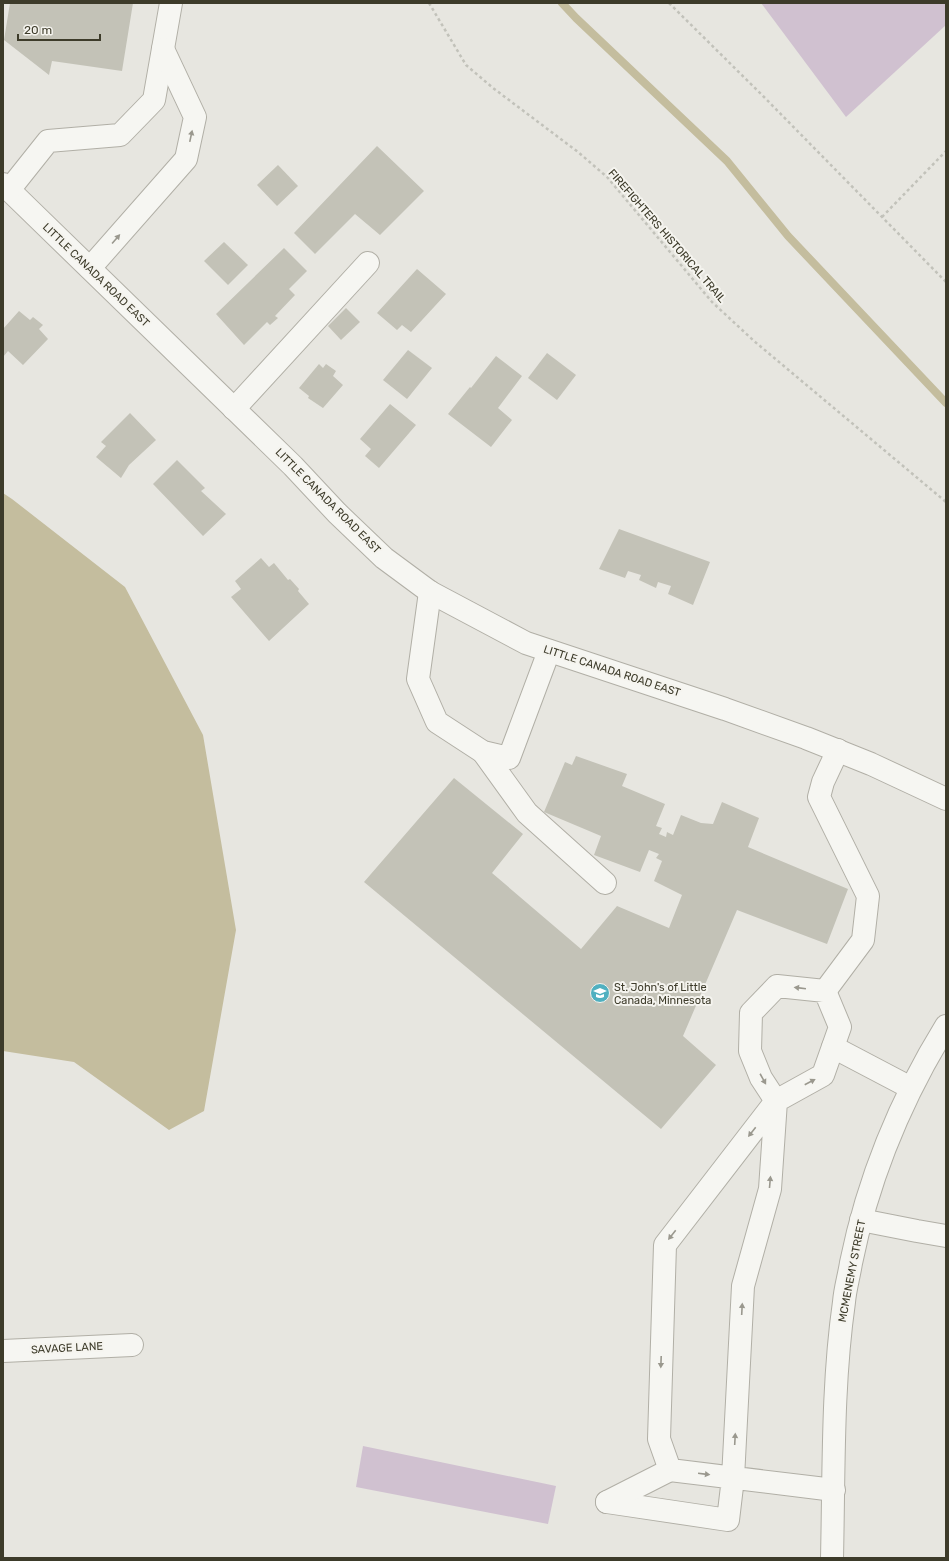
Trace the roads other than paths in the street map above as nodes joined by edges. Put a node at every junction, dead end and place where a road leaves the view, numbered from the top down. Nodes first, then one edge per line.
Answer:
1 (171, 3) edge
2 (163, 49) junction
3 (6, 187) edge
4 (368, 263) dead end
5 (90, 268) junction
6 (234, 409) junction
7 (430, 592) junction
8 (549, 651) junction
9 (838, 750) junction
10 (483, 752) junction
11 (946, 799) edge
12 (605, 883) dead end
13 (826, 991) junction
14 (944, 1033) edge
15 (833, 1047) junction
16 (911, 1088) junction
17 (776, 1101) junction
18 (861, 1220) junction
19 (946, 1236) edge
20 (132, 1345) dead end
21 (3, 1351) edge
22 (670, 1470) junction
23 (733, 1478) junction
24 (834, 1490) junction
25 (832, 1558) edge

1 - 2 street
2 - 3 street
5 -> 2 street
3 - 5 street, LITTLE CANADA ROAD EAST
4 - 6 street
5 - 6 street, LITTLE CANADA ROAD EAST
6 - 7 street, LITTLE CANADA ROAD EAST
7 - 8 street, LITTLE CANADA ROAD EAST
7 - 10 street
8 - 9 street, LITTLE CANADA ROAD EAST
8 - 10 street
9 - 11 street, LITTLE CANADA ROAD EAST
9 - 13 street
10 - 12 street
13 - 15 street
13 -> 17 street
14 - 16 street, MCMENEMY STREET
15 - 16 street
17 -> 15 street
16 - 18 street, MCMENEMY STREET
17 -> 22 street
23 -> 17 street
18 - 19 street
18 - 24 street, MCMENEMY STREET
20 - 21 street, SAVAGE LANE
22 -> 23 street
22 - 23 street
23 - 24 street
24 - 25 street, MCMENEMY STREET

